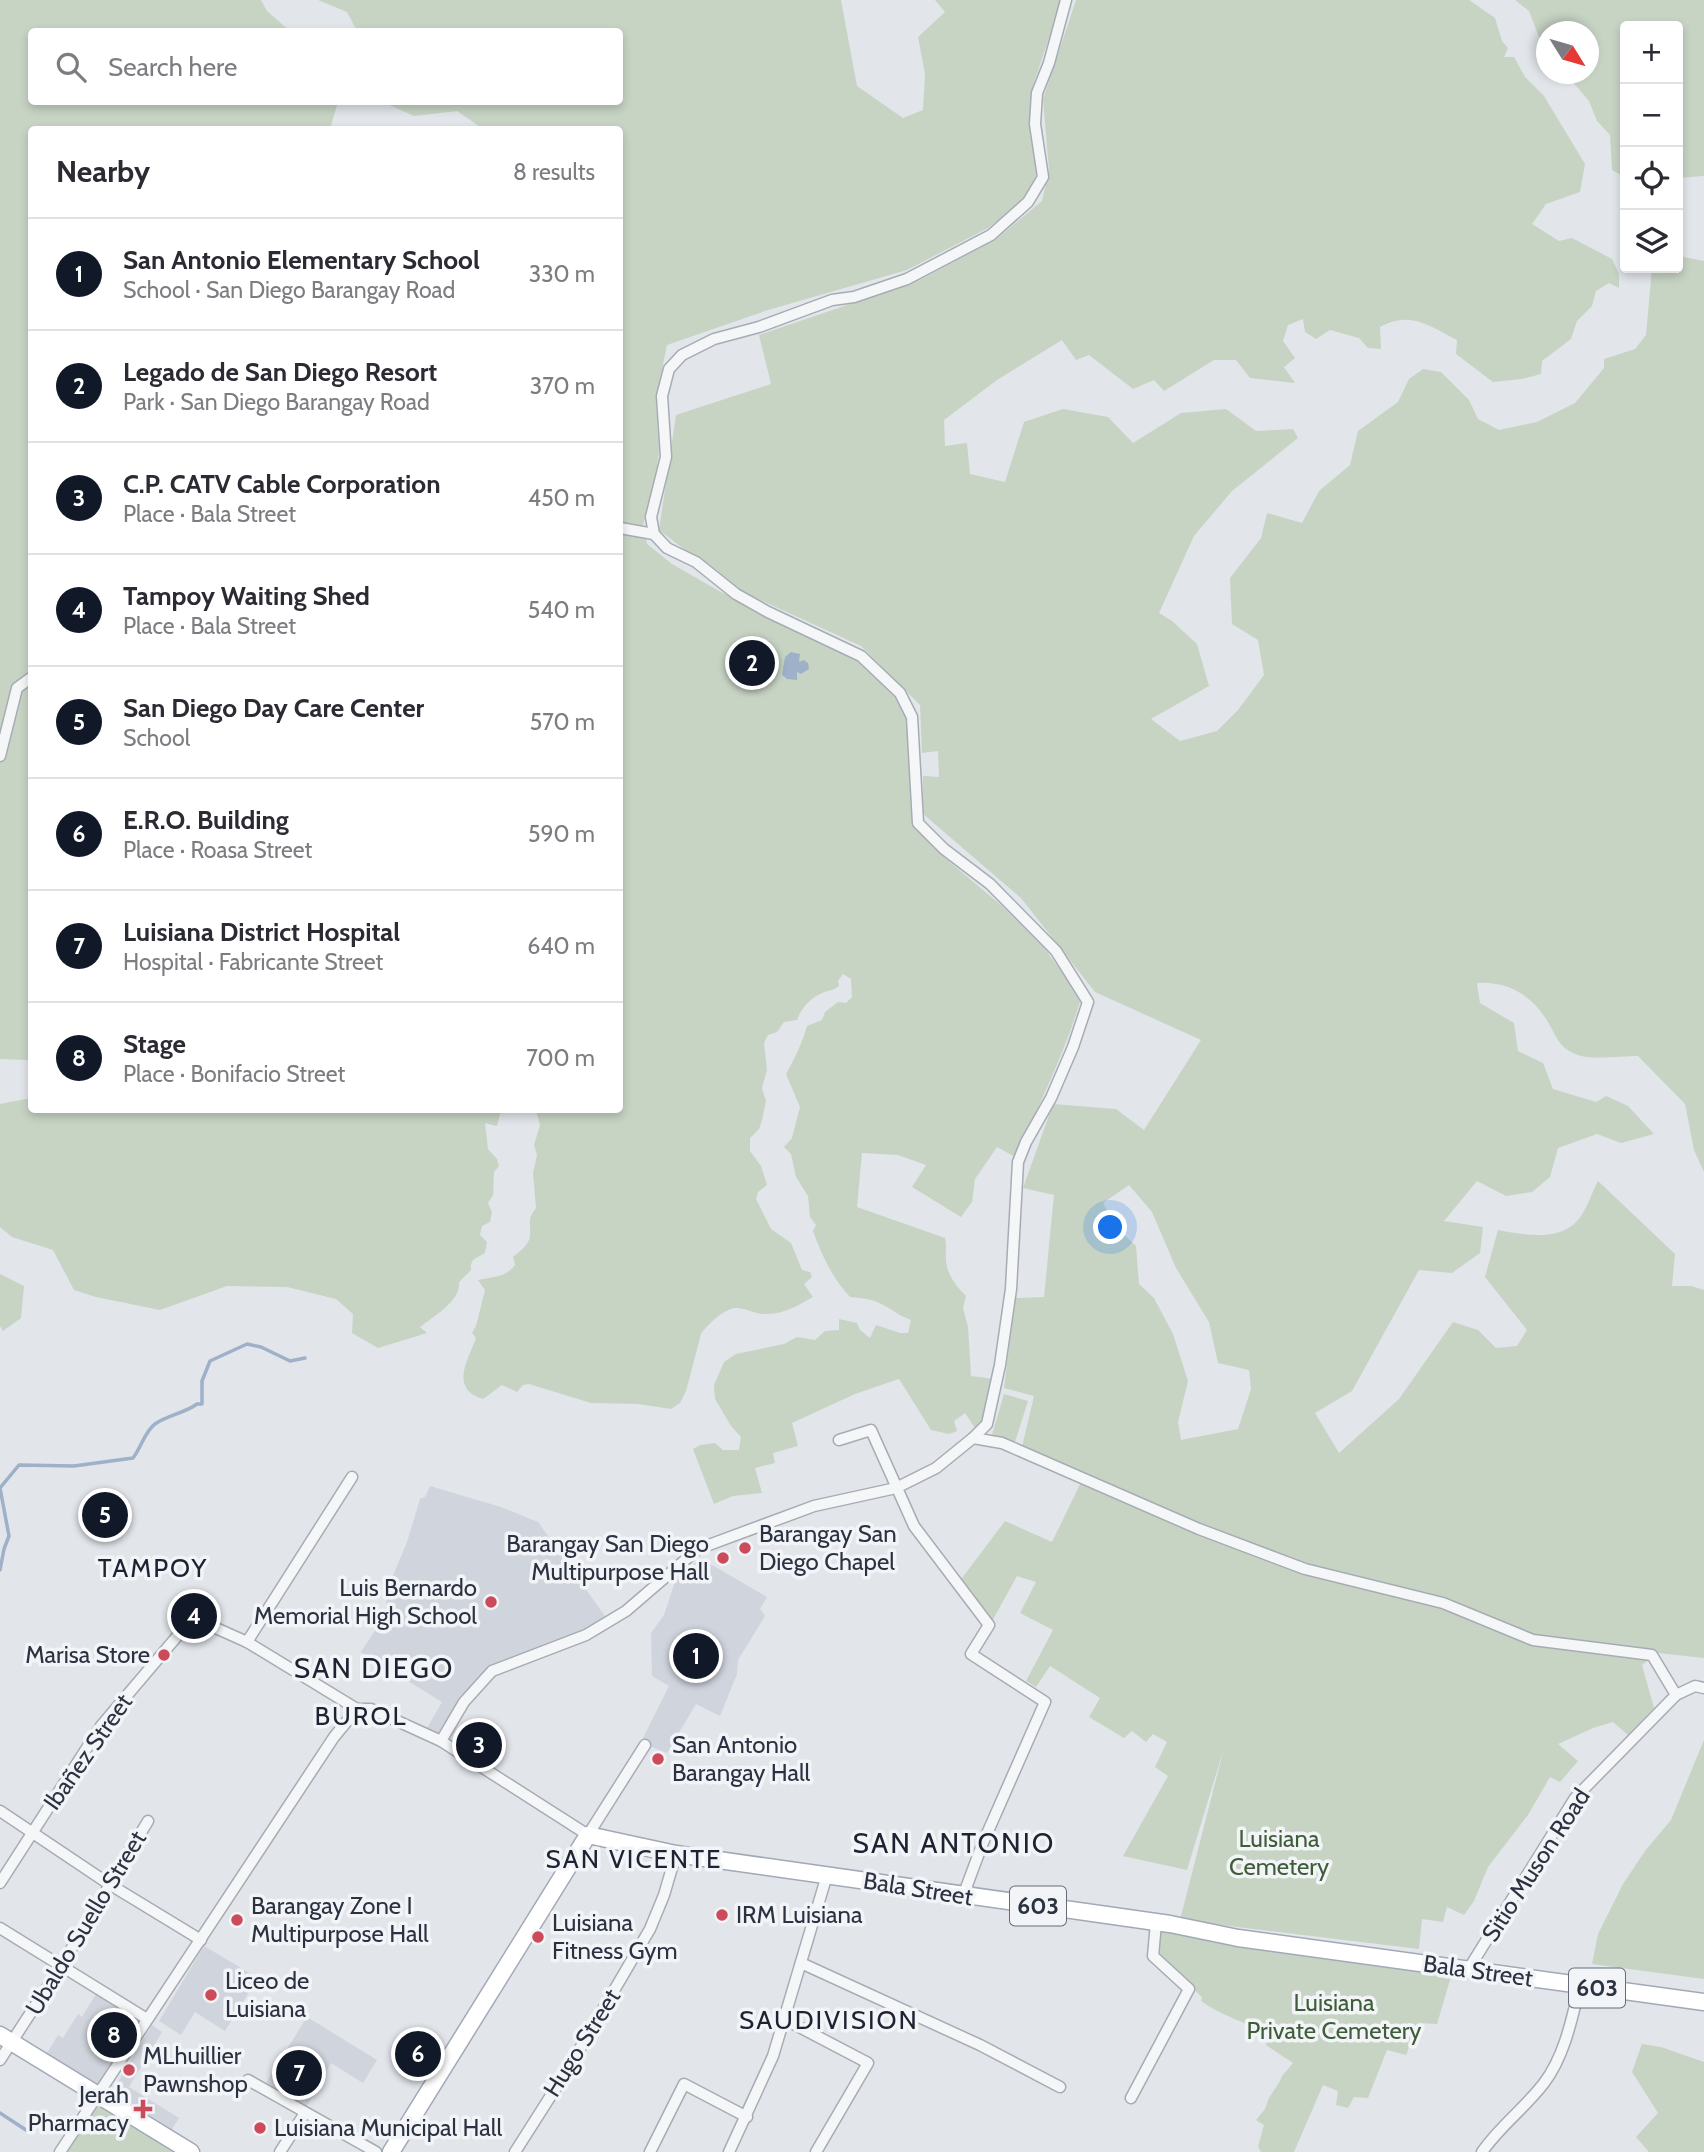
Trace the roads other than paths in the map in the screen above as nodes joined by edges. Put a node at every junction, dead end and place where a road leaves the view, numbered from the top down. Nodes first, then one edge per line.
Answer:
1 (1066, 0) edge
2 (623, 528) edge
3 (654, 534) junction
4 (28, 680) edge
5 (0, 756) edge
6 (973, 1438) junction
7 (839, 1440) dead end
8 (352, 1478) dead end
9 (896, 1488) junction
10 (185, 1627) joint
11 (247, 1642) junction
12 (1704, 1688) edge
13 (1676, 1695) junction
14 (357, 1709) junction
15 (441, 1741) junction
16 (645, 1745) dead end
17 (0, 1811) edge
18 (148, 1821) dead end
19 (32, 1833) junction
20 (588, 1835) junction
21 (676, 1854) junction
22 (827, 1875) junction
23 (0, 1883) edge
24 (109, 1884) junction
25 (963, 1896) junction
26 (1156, 1923) junction
27 (0, 1928) edge
28 (201, 1940) junction
29 (801, 1963) junction
30 (61, 1966) junction
31 (1468, 1970) junction
32 (1580, 1985) junction
33 (1704, 2002) edge
34 (147, 2019) junction
35 (784, 2019) junction
36 (6, 2039) edge
37 (0, 2060) edge
38 (248, 2080) dead end
39 (1060, 2087) dead end
40 (97, 2095) junction
41 (1131, 2098) dead end
42 (305, 2113) junction
43 (747, 2117) junction
44 (60, 2152) edge
45 (191, 2152) edge
46 (279, 2152) edge
47 (376, 2152) edge
48 (391, 2152) edge
49 (514, 2152) edge
50 (650, 2152) edge
51 (729, 2152) edge
52 (816, 2152) edge
53 (1482, 2152) edge

1 - 3 street
2 - 3 street
3 - 6 street
4 - 5 street
6 - 9 street
6 - 13 street
7 - 9 street
8 - 11 street
9 - 15 street
9 - 25 street
10 - 11 street, Bala Street
10 - 19 street, Ibañez Street
11 - 14 street, Bala Street
12 - 13 street
13 - 31 street, Sitio Muson Road
14 - 15 street, Bala Street
14 - 28 street
15 - 20 street, Bala Street
16 - 20 street
17 - 19 street
18 - 24 street, Ubaldo Suello Street
19 - 23 street, Ibañez Street
19 - 24 street
20 - 21 main road, Bala Street / 603
20 - 48 main road
21 - 22 main road, Bala Street / 603
21 - 49 street, Hugo Street
22 - 25 main road, Bala Street / 603
22 - 29 street
24 - 28 street
24 - 30 street, Ubaldo Suello Street
25 - 26 main road, Bala Street / 603
26 - 31 main road, Bala Street / 603
26 - 41 street
27 - 30 street
28 - 34 street
29 - 35 street
29 - 39 street
30 - 34 street
30 - 36 street, Ubaldo Suello Street
31 - 32 main road, Bala Street / 603
32 - 33 main road, Bala Street / 603
32 - 53 street
34 - 40 street
35 - 43 street
35 - 52 street
36 - 37 street, Ubaldo Suello Street
36 - 40 main road
38 - 42 street
40 - 44 street
40 - 45 main road
42 - 46 street
42 - 47 street
43 - 50 street
43 - 51 street

